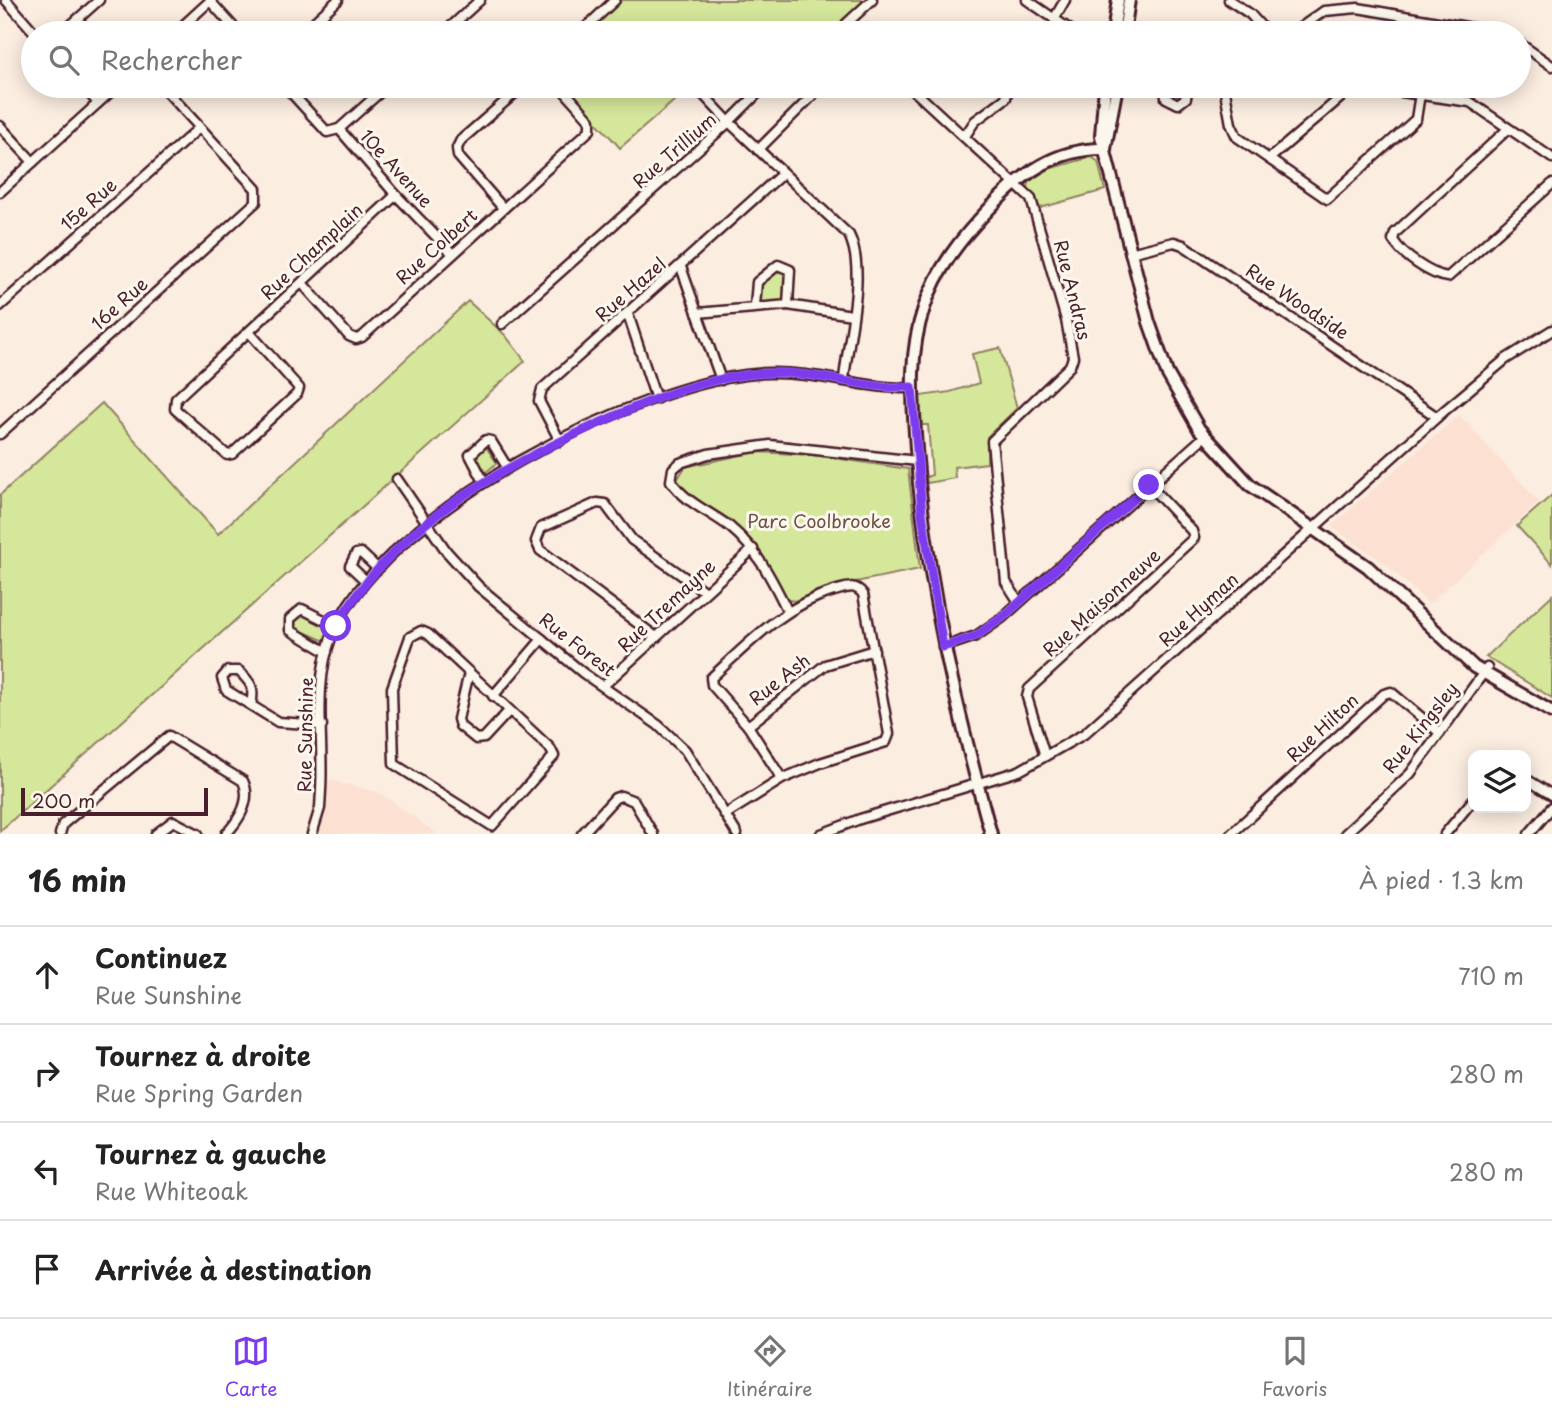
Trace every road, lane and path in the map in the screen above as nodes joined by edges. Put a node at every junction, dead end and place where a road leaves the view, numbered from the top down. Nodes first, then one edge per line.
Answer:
1 (6, 0) edge
2 (99, 0) edge
3 (211, 0) edge
4 (338, 0) edge
5 (480, 0) edge
6 (615, 0) edge
7 (872, 0) edge
8 (1027, 0) edge
9 (1065, 0) edge
10 (1118, 0) edge
11 (1129, 0) edge
12 (1229, 0) edge
13 (1054, 19) junction
14 (24, 21) edge
15 (75, 21) edge
16 (188, 21) edge
17 (229, 21) edge
18 (315, 21) edge
19 (457, 21) edge
20 (593, 21) edge
21 (849, 21) edge
22 (1057, 21) edge
23 (1115, 21) edge
24 (1126, 21) edge
25 (1256, 21) edge
26 (1310, 21) edge
27 (1432, 21) edge
28 (1531, 51) edge
29 (1552, 66) edge
30 (94, 98) edge
31 (104, 98) edge
32 (173, 98) edge
33 (296, 98) edge
34 (374, 98) edge
35 (509, 98) edge
36 (571, 98) edge
37 (707, 98) edge
38 (753, 98) edge
39 (810, 98) edge
40 (922, 98) edge
41 (1006, 98) edge
42 (1104, 98) edge
43 (1115, 98) edge
44 (1166, 98) edge
45 (1186, 98) edge
46 (1226, 98) edge
47 (1340, 98) edge
48 (1419, 98) edge
49 (1445, 98) edge
50 (98, 103) junction
51 (729, 122) junction
52 (0, 126) edge
53 (199, 128) junction
54 (1508, 129) junction
55 (339, 130) junction
56 (965, 136) junction
57 (758, 149) junction
58 (1105, 149) junction
59 (1552, 158) edge
60 (1269, 159) junction
61 (33, 162) junction
62 (782, 174) junction
63 (1015, 183) junction
64 (1552, 184) edge
65 (0, 192) edge
66 (396, 195) junction
67 (503, 208) junction
68 (452, 253) junction
69 (1130, 253) junction
70 (681, 267) junction
71 (302, 283) junction
72 (788, 305) junction
73 (0, 306) edge
74 (755, 306) junction
75 (697, 313) junction
76 (628, 314) junction
77 (852, 314) junction
78 (502, 324) dead end
79 (1552, 330) edge
80 (249, 332) junction
81 (844, 379) junction
82 (720, 380) junction
83 (912, 387) junction
84 (656, 399) junction
85 (1437, 417) junction
86 (0, 434) edge
87 (1205, 436) junction
88 (560, 441) junction
89 (917, 461) junction
90 (507, 467) junction
91 (397, 479) dead end
92 (483, 481) junction
93 (1149, 485) junction
94 (428, 523) junction
95 (1313, 529) junction
96 (753, 549) junction
97 (378, 569) junction
98 (366, 582) junction
99 (705, 591) junction
100 (1018, 603) junction
101 (788, 611) junction
102 (336, 626) junction
103 (656, 637) junction
104 (542, 639) junction
105 (943, 647) junction
106 (874, 650) junction
107 (327, 652) junction
108 (1485, 670) junction
109 (469, 673) junction
110 (603, 686) junction
111 (493, 696) junction
112 (251, 705) junction
113 (509, 711) junction
114 (1552, 712) edge
115 (322, 725) junction
116 (748, 726) junction
117 (1440, 733) junction
118 (1045, 756) junction
119 (782, 779) junction
120 (1531, 782) edge
121 (977, 786) junction
122 (1552, 795) edge
123 (1468, 806) edge
124 (1552, 807) edge
125 (726, 814) junction
126 (60, 834) edge
127 (156, 834) edge
128 (198, 834) edge
129 (226, 834) edge
130 (312, 834) edge
131 (582, 834) edge
132 (653, 834) edge
133 (737, 834) edge
134 (821, 834) edge
135 (991, 834) edge
136 (1231, 834) edge
137 (1345, 834) edge
138 (1445, 834) edge
139 (1529, 834) edge

1 - 14 street
2 - 15 street
3 - 16 street
3 - 17 street
4 - 18 street
5 - 19 street
6 - 20 street
7 - 21 street
8 - 13 street
9 - 13 street
10 - 23 street
11 - 24 street
12 - 25 street
13 - 22 street
26 - 27 street
28 - 29 street
30 - 50 street
31 - 50 street
32 - 53 street
33 - 55 street, 10e Avenue
34 - 55 street
35 - 67 street
36 - 67 street, Rue Colbert
37 - 51 street
38 - 51 street
39 - 57 street
40 - 56 street, Rue Andras
41 - 56 street
42 - 58 street
43 - 58 street
44 - 45 street
46 - 60 street
47 - 60 street
48 - 60 street
49 - 54 street
50 - 61 street
51 - 57 street, Rue Trillium
51 - 78 street, Rue Trillium
52 - 61 street
53 - 73 street, 15e Rue
53 - 86 street, 16e Rue
54 - 59 street
54 - 64 street
55 - 66 street, 10e Avenue
56 - 63 street, Rue Andras
57 - 62 street, Rue Trillium
58 - 63 street
58 - 69 street
61 - 65 street
62 - 70 street, Rue Hazel
62 - 77 street, Rue Trillium
63 - 83 street
63 - 100 street, Rue Andras
66 - 68 street, 10e Avenue
66 - 71 street, Rue Champlain
67 - 68 street, Rue Colbert
68 - 71 street, Rue Colbert
69 - 85 street, Rue Woodside
69 - 87 street
70 - 75 street
70 - 76 street, Rue Hazel
71 - 80 street, Rue Champlain
72 - 74 street
72 - 74 street
72 - 77 street
74 - 75 street
75 - 82 street
76 - 84 street
76 - 88 street, Rue Hazel
77 - 81 street, Rue Trillium
79 - 85 street, Rue Hyman
80 - 80 street, Rue Champlain
81 - 82 street, Rue Sunshine
81 - 83 street, Rue Sunshine
82 - 84 street, Rue Sunshine
83 - 89 street
84 - 88 street, Rue Sunshine
85 - 95 street, Rue Hyman
87 - 93 street
87 - 95 street
88 - 90 street, Rue Sunshine
89 - 96 street
89 - 105 street
90 - 92 street, Rue Sunshine
90 - 92 street
91 - 94 street, Rue Forest
92 - 94 street, Rue Sunshine
93 - 100 street
93 - 118 street, Rue Maisonneuve
94 - 97 street, Rue Sunshine
94 - 104 street, Rue Forest
95 - 108 street
95 - 118 street, Rue Hyman
96 - 99 street, Rue Tremayne
96 - 101 street
97 - 98 street, Rue Sunshine
97 - 98 street
98 - 102 street, Rue Sunshine
99 - 103 street, Rue Tremayne
99 - 103 street
100 - 105 street
101 - 106 street
101 - 116 street
102 - 107 street, Rue Sunshine
102 - 107 street
103 - 110 street, Rue Tremayne
104 - 110 street, Rue Forest
104 - 111 street
105 - 121 street
106 - 116 street, Rue Ash
106 - 119 street
107 - 115 street, Rue Sunshine
108 - 114 street
108 - 117 street, Rue Kingsley
109 - 111 street
109 - 113 street
109 - 113 street
110 - 125 street, Rue Forest
111 - 113 street
112 - 112 street
112 - 115 street
115 - 130 street, Rue Sunshine
116 - 119 street
117 - 136 street, Rue Hilton
117 - 137 street, Rue Kingsley
118 - 121 street, Rue Hyman
119 - 125 street
120 - 122 street
121 - 134 street, Rue Hyman
121 - 135 street
123 - 138 street
124 - 139 street
125 - 133 street, Rue Forest
126 - 129 street
127 - 128 street
131 - 132 street

